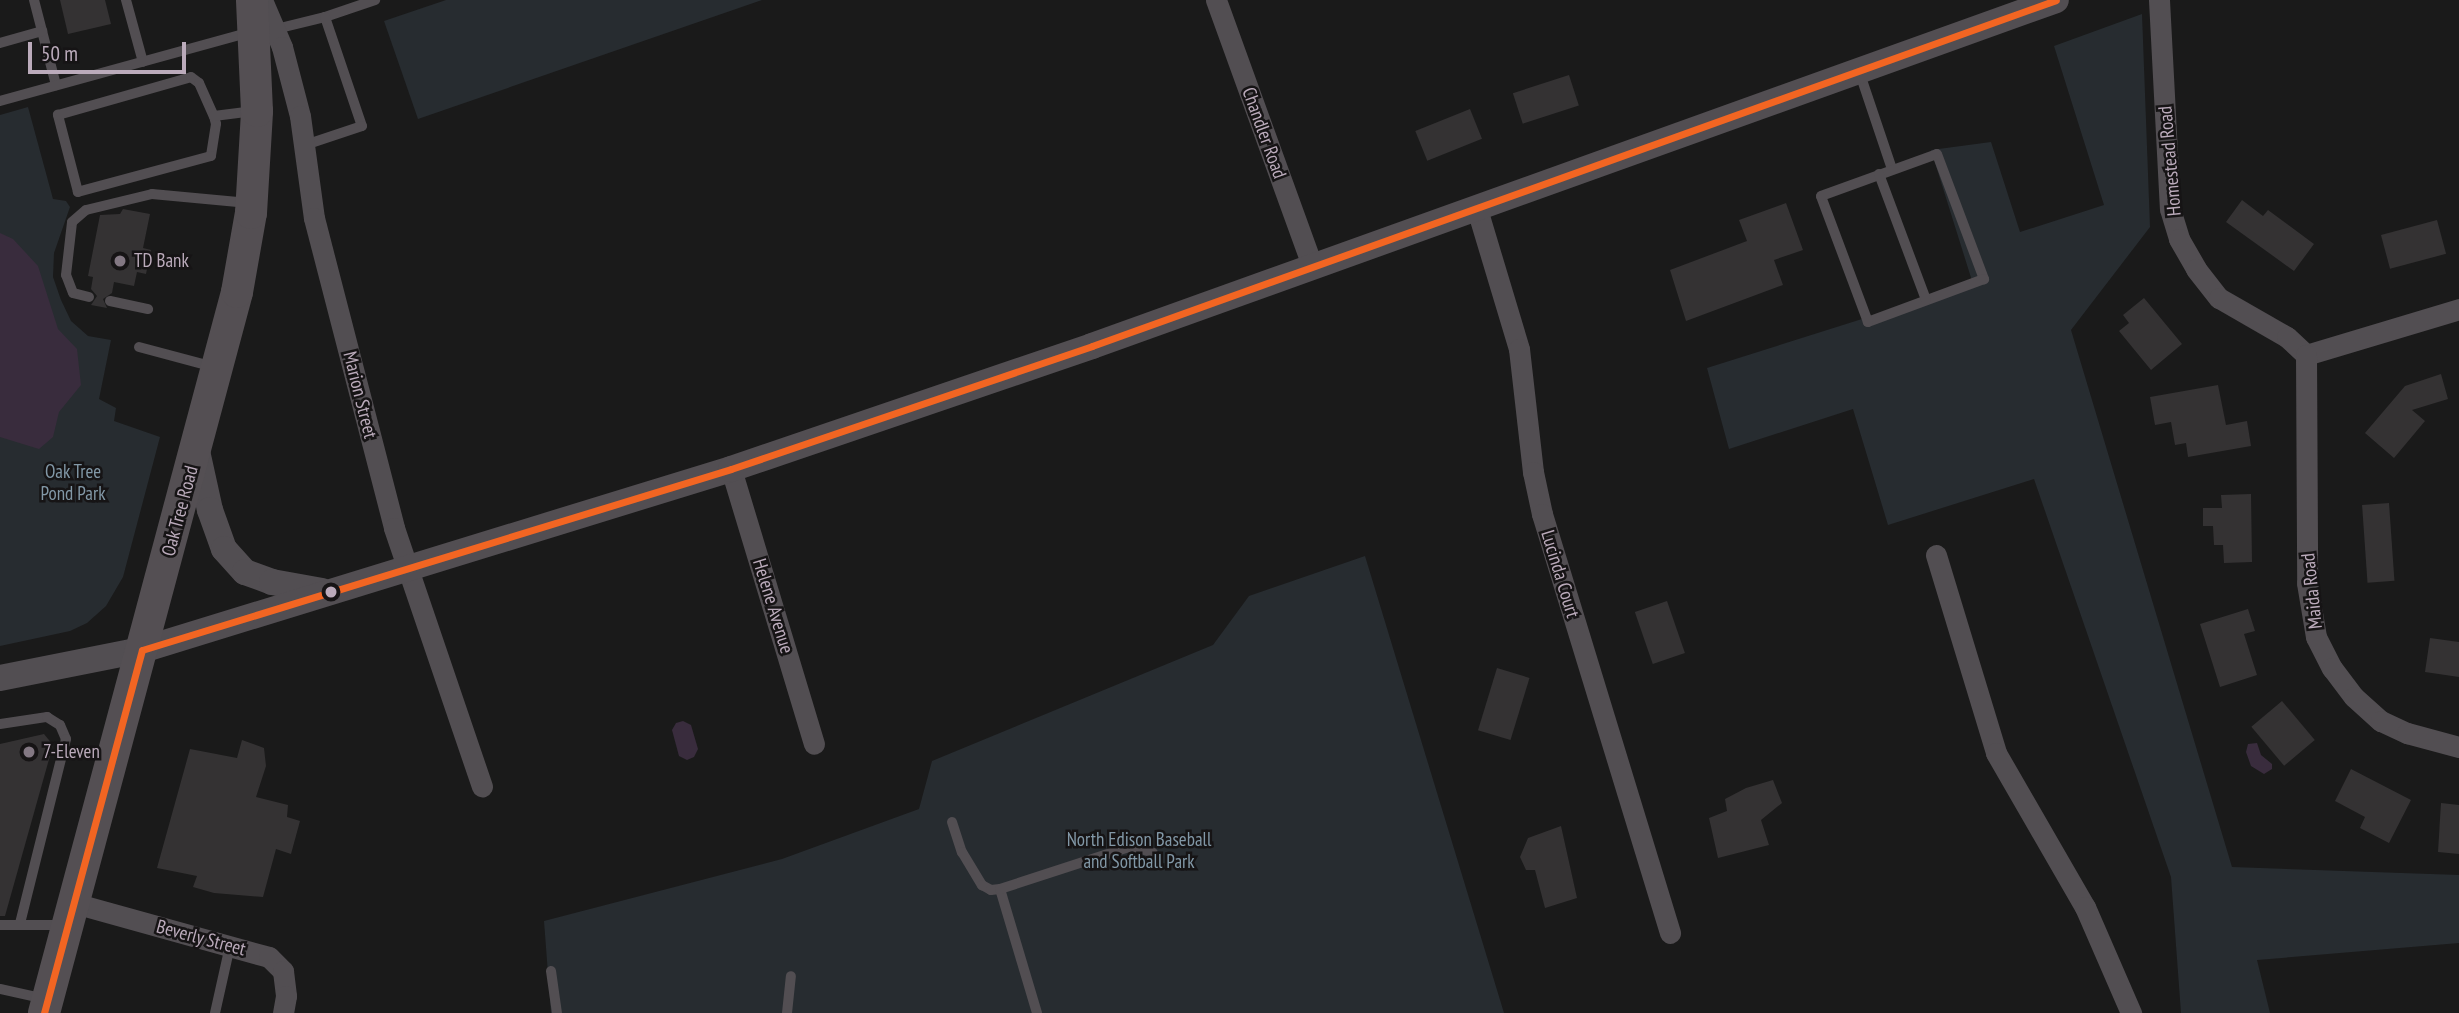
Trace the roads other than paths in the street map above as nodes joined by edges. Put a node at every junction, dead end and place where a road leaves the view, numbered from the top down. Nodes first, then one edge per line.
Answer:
1 (34, 0) edge
2 (126, 0) edge
3 (252, 0) edge
4 (262, 0) edge
5 (375, 0) edge
6 (1216, 0) edge
7 (2056, 0) edge
8 (2159, 0) edge
9 (2020, 6) edge
10 (325, 17) junction
11 (265, 30) junction
12 (42, 31) junction
13 (0, 43) edge
14 (143, 62) junction
15 (1859, 71) junction
16 (56, 85) junction
17 (0, 101) edge
18 (257, 111) junction
19 (214, 116) junction
20 (305, 145) junction
21 (1892, 169) junction
22 (1879, 174) junction
23 (251, 204) junction
24 (1477, 209) junction
25 (1312, 265) junction
26 (89, 297) dead end
27 (1926, 300) junction
28 (110, 301) dead end
29 (148, 309) dead end
30 (2459, 309) edge
31 (139, 347) dead end
32 (2306, 355) junction
33 (219, 369) junction
34 (197, 451) junction
35 (731, 469) junction
36 (1936, 555) dead end
37 (408, 568) junction
38 (327, 592) junction
39 (142, 650) junction
40 (0, 678) edge
41 (0, 724) edge
42 (814, 744) dead end
43 (2459, 747) edge
44 (482, 786) dead end
45 (952, 822) dead end
46 (1153, 853) dead end
47 (1000, 889) junction
48 (71, 914) junction
49 (20, 924) junction
50 (0, 925) edge
51 (1670, 933) dead end
52 (230, 946) junction
53 (551, 971) dead end
54 (791, 976) dead end
55 (0, 989) edge
56 (46, 1006) edge
57 (215, 1013) edge
58 (283, 1013) edge
59 (557, 1013) edge
60 (787, 1013) edge
61 (1037, 1013) edge
62 (2131, 1013) edge

1 - 12 lane
2 - 14 lane
3 - 11 main road, Oak Tree Road
4 - 11 street, Marion Street
5 - 10 lane
6 - 25 street, Chandler Road
7 - 9 street
8 - 32 street, Homestead Road
9 - 15 street
10 - 11 lane
10 - 20 lane
11 - 14 lane
11 - 18 main road, Oak Tree Road
11 - 20 street, Marion Street
12 - 13 lane
12 - 16 lane
14 - 16 lane
15 - 21 lane
15 - 24 street
16 - 17 lane
18 - 19 lane
18 - 23 main road, Oak Tree Road
19 - 19 lane
20 - 37 street, Marion Street
21 - 22 lane
21 - 27 lane
22 - 27 lane
22 - 27 lane
23 - 26 lane
23 - 33 main road, Oak Tree Road
24 - 25 street
24 - 51 street, Lucinda Court
25 - 35 street
28 - 29 lane
30 - 32 street
31 - 33 lane
32 - 43 street, Maida Road
33 - 34 main road, Oak Tree Road
34 - 38 street
34 - 39 main road, Oak Tree Road
35 - 37 street
35 - 42 street, Helene Avenue
36 - 62 street
37 - 38 street
37 - 44 street, Marion Street
38 - 39 street
39 - 40 street
39 - 48 main road, Oak Tree Road
41 - 49 lane
45 - 47 lane
46 - 47 lane
47 - 61 lane
48 - 49 lane
48 - 52 street, Beverly Street
48 - 56 main road, Oak Tree Road
49 - 50 lane
52 - 57 lane
52 - 58 street, Beverly Street
53 - 59 lane
54 - 60 lane
55 - 56 lane

